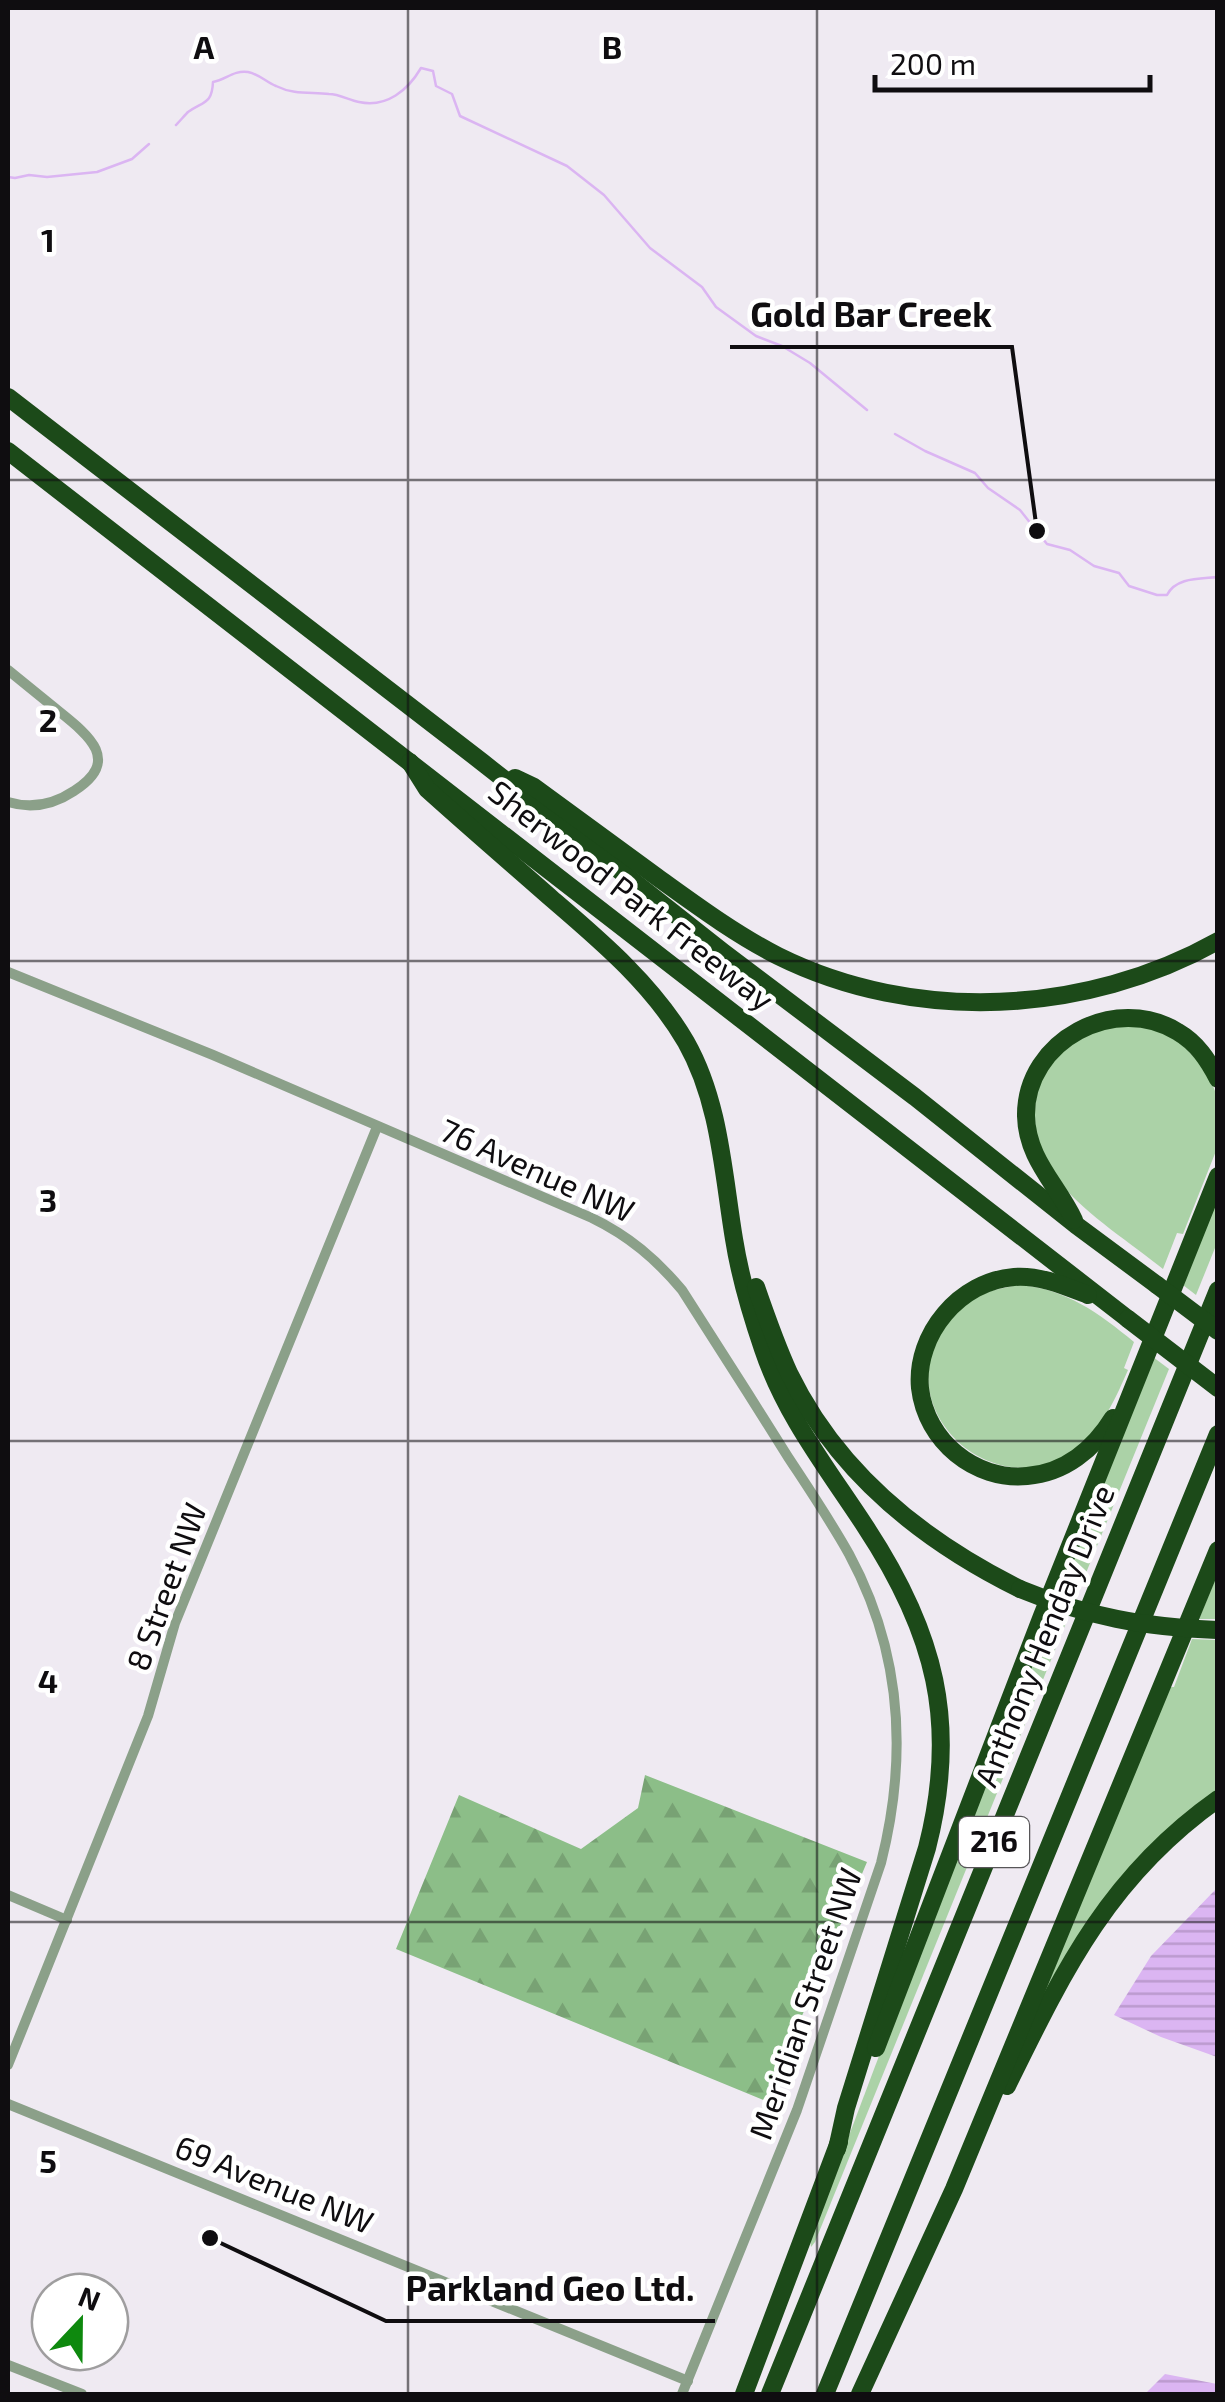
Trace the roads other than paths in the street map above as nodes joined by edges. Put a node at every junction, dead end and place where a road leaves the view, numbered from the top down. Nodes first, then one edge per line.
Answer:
1 (8, 397) edge
2 (8, 451) edge
3 (8, 670) edge
4 (410, 762) junction
5 (482, 762) junction
6 (8, 802) edge
7 (1218, 941) edge
8 (8, 972) edge
9 (1218, 1079) edge
10 (377, 1127) junction
11 (722, 1161) junction
12 (1217, 1176) edge
13 (1076, 1225) junction
14 (1218, 1290) edge
15 (1107, 1302) junction
16 (1218, 1331) edge
17 (1218, 1388) edge
18 (1129, 1399) junction
19 (1218, 1434) edge
20 (1218, 1550) edge
21 (875, 1614) joint
22 (1217, 1630) edge
23 (1218, 1799) edge
24 (8, 1896) edge
25 (67, 1920) junction
26 (8, 2065) edge
27 (8, 2104) edge
28 (837, 2150) junction
29 (954, 2189) junction
30 (8, 2365) edge
31 (688, 2381) junction
32 (82, 2394) edge
33 (682, 2394) edge
34 (744, 2394) edge
35 (770, 2394) edge
36 (825, 2394) edge
37 (860, 2394) edge

1 - 5 highway, Sherwood Park Freeway
2 - 4 highway, Sherwood Park Freeway
3 - 6 street
4 - 11 highway
4 - 15 highway, Sherwood Park Freeway
5 - 7 highway
5 - 13 highway, Sherwood Park Freeway
8 - 10 street, 76 Avenue NW
9 - 13 highway
10 - 21 street, 76 Avenue NW
10 - 25 street, 8 Street NW
11 - 22 highway, bridge
11 - 28 highway
12 - 18 highway
13 - 16 highway, Sherwood Park Freeway, bridge
14 - 35 highway, Anthony Henday Drive / 216
15 - 17 highway, Sherwood Park Freeway, bridge
15 - 18 highway
18 - 28 highway
19 - 36 highway, 216
20 - 29 highway
21 - 31 street, Meridian Street NW
23 - 29 highway
24 - 25 street
25 - 26 street, 8 Street NW
27 - 31 street, 69 Avenue NW
28 - 34 highway
29 - 37 highway
30 - 32 street
31 - 33 street, Meridian Street NW

